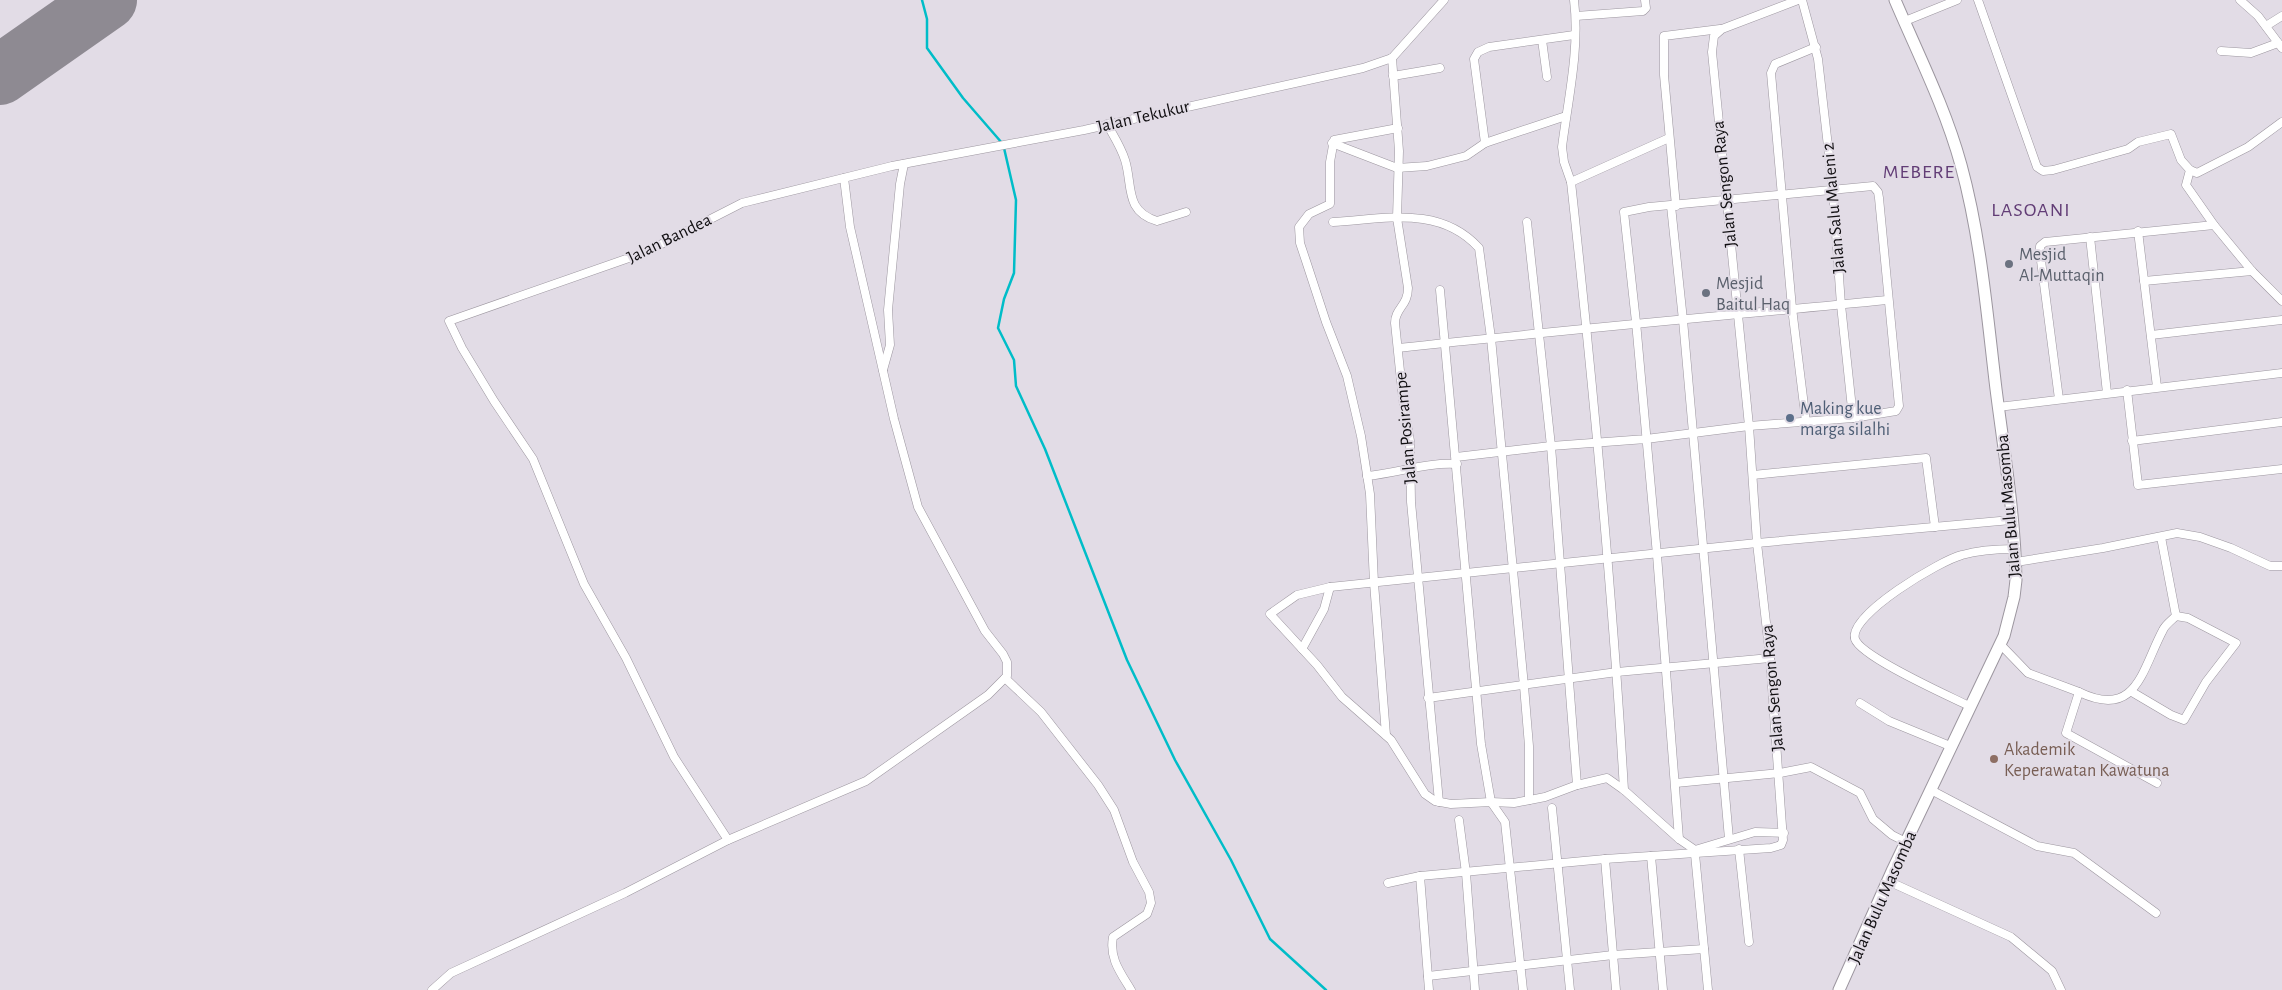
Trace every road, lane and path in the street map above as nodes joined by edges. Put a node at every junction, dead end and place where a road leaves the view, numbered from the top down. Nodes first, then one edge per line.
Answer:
1 (1444, 0) edge
2 (1574, 0) edge
3 (1645, 0) edge
4 (1798, 0) edge
5 (1802, 0) edge
6 (1895, 0) edge
7 (1957, 0) edge
8 (1978, 0) edge
9 (2240, 0) edge
10 (1785, 2) edge
11 (1576, 16) junction
12 (2282, 16) edge
13 (1905, 21) junction
14 (2266, 26) junction
15 (1722, 29) junction
16 (1574, 35) junction
17 (1542, 40) junction
18 (2280, 46) edge
19 (1816, 47) junction
20 (2220, 51) dead end
21 (1392, 58) junction
22 (1440, 68) dead end
23 (1393, 76) junction
24 (1547, 76) dead end
25 (1566, 116) junction
26 (2282, 122) edge
27 (1107, 124) junction
28 (1398, 128) junction
29 (1669, 138) junction
30 (1332, 143) junction
31 (1485, 143) junction
32 (904, 164) junction
33 (892, 166) joint
34 (1397, 168) junction
35 (2190, 170) junction
36 (844, 178) junction
37 (1571, 182) junction
38 (1833, 190) junction
39 (1782, 195) junction
40 (1726, 200) junction
41 (1673, 206) junction
42 (1186, 212) dead end
43 (1397, 218) junction
44 (1333, 222) dead end
45 (1528, 222) dead end
46 (2214, 225) junction
47 (2138, 231) junction
48 (2090, 238) junction
49 (2252, 271) junction
50 (2144, 281) junction
51 (1440, 290) dead end
52 (1888, 300) junction
53 (2282, 301) edge
54 (1841, 305) junction
55 (1792, 308) junction
56 (1737, 315) junction
57 (1683, 320) junction
58 (2282, 320) edge
59 (1636, 322) junction
60 (1587, 329) junction
61 (1540, 334) junction
62 (2151, 335) junction
63 (1491, 338) junction
64 (1446, 343) junction
65 (1398, 348) junction
66 (883, 371) junction
67 (2282, 374) edge
68 (2157, 387) junction
69 (2127, 390) junction
70 (2107, 393) junction
71 (2059, 399) junction
72 (1998, 407) junction
73 (1853, 418) junction
74 (1806, 422) junction
75 (2282, 422) edge
76 (1749, 426) junction
77 (1693, 432) junction
78 (1646, 439) junction
79 (2132, 441) junction
80 (1598, 443) junction
81 (1551, 446) junction
82 (1502, 452) junction
83 (1457, 460) junction
84 (1412, 468) junction
85 (2282, 469) edge
86 (1753, 475) junction
87 (1367, 476) junction
88 (2011, 520) junction
89 (1935, 527) junction
90 (2161, 537) junction
91 (1757, 543) junction
92 (2015, 549) junction
93 (1703, 550) junction
94 (1657, 555) junction
95 (1609, 560) junction
96 (2016, 562) junction
97 (1562, 564) junction
98 (2282, 566) edge
99 (1512, 569) junction
100 (1465, 573) junction
101 (1418, 579) junction
102 (1374, 583) junction
103 (1330, 587) junction
104 (2176, 616) junction
105 (2000, 644) junction
106 (1302, 648) junction
107 (1770, 658) junction
108 (1712, 663) junction
109 (1665, 667) junction
110 (1617, 672) junction
111 (1005, 678) junction
112 (1569, 680) junction
113 (1524, 686) junction
114 (1475, 692) junction
115 (2079, 692) junction
116 (2132, 692) junction
117 (1428, 698) junction
118 (1860, 703) dead end
119 (1969, 706) junction
120 (1386, 735) junction
121 (1950, 746) junction
122 (1780, 773) junction
123 (1722, 780) junction
124 (1676, 783) junction
125 (2157, 783) dead end
126 (1577, 785) junction
127 (1624, 790) junction
128 (1931, 790) junction
129 (1529, 800) junction
130 (1439, 802) junction
131 (1491, 802) junction
132 (1552, 808) dead end
133 (1459, 820) dead end
134 (1784, 833) junction
135 (1729, 838) junction
136 (1679, 839) junction
137 (728, 840) junction
138 (1906, 842) junction
139 (1739, 849) junction
140 (1695, 854) junction
141 (1651, 856) junction
142 (1605, 859) junction
143 (1558, 863) junction
144 (1511, 869) junction
145 (1466, 873) junction
146 (1420, 876) junction
147 (1888, 881) junction
148 (1388, 883) dead end
149 (2156, 913) dead end
150 (1749, 942) dead end
151 (1704, 949) junction
152 (1659, 953) junction
153 (1613, 955) junction
154 (1568, 961) junction
155 (1520, 965) junction
156 (1473, 971) junction
157 (1428, 976) junction
158 (432, 990) edge
159 (1131, 990) edge
160 (1429, 990) edge
161 (1475, 990) edge
162 (1523, 990) edge
163 (1570, 990) edge
164 (1616, 990) edge
165 (1663, 990) edge
166 (1708, 990) edge
167 (1839, 990) edge
168 (2061, 990) edge

1 - 21 street
2 - 11 street
3 - 11 street
4 - 10 street
5 - 19 street, Jalan Salu Maleni 2
6 - 13 street, Jalan Bulu Masomba
7 - 13 street
8 - 35 street
9 - 14 street
10 - 15 street
11 - 16 street
12 - 14 street
13 - 72 street, Jalan Bulu Masomba
14 - 18 street
15 - 29 street
15 - 40 street, Jalan Sengon Raya
16 - 17 street
16 - 25 street
17 - 24 street
17 - 31 street
18 - 20 street
19 - 38 street, Jalan Salu Maleni 2
19 - 39 street
21 - 23 street, Jalan Posirampe
21 - 27 street, Jalan Tekukur
22 - 23 street
23 - 28 street, Jalan Posirampe
25 - 31 street
25 - 37 street
26 - 35 street
27 - 32 street, Jalan Tekukur
27 - 42 street
28 - 30 street
28 - 34 street, Jalan Posirampe
29 - 37 street
29 - 41 street
30 - 34 street
30 - 87 street
31 - 34 street
32 - 33 street, Jalan Tekukur
32 - 66 street
33 - 36 street, Jalan Bandea
34 - 43 street, Jalan Posirampe
35 - 46 street
36 - 66 street
36 - 137 street, Jalan Bandea
37 - 60 street
38 - 39 street
38 - 52 street
38 - 54 street, Jalan Salu Maleni 2
39 - 40 street
39 - 55 street
40 - 41 street
40 - 56 street, Jalan Sengon Raya
41 - 57 street
41 - 59 street
43 - 44 street
43 - 63 street
43 - 65 street, Jalan Posirampe
45 - 61 street
46 - 47 street
46 - 49 street
47 - 48 street
47 - 50 street
48 - 70 street
48 - 71 street
49 - 50 street
49 - 53 street
50 - 62 street
51 - 64 street
52 - 54 street
52 - 73 street
54 - 55 street
54 - 73 street, Jalan Salu Maleni 2
55 - 56 street
55 - 74 street
56 - 57 street
56 - 76 street, Jalan Sengon Raya
57 - 59 street
57 - 77 street
58 - 62 street
59 - 60 street
59 - 78 street
60 - 61 street
60 - 80 street
61 - 63 street
61 - 81 street
62 - 68 street
63 - 64 street
63 - 82 street
64 - 65 street
64 - 83 street
65 - 84 street, Jalan Posirampe
66 - 111 street
67 - 68 street
68 - 69 street
69 - 70 street
69 - 79 street
70 - 71 street
71 - 72 street
72 - 88 street, Jalan Bulu Masomba
73 - 74 street
74 - 76 street
75 - 79 street
76 - 77 street
76 - 86 street, Jalan Sengon Raya
77 - 78 street
77 - 93 street
78 - 80 street
78 - 94 street
79 - 85 street
80 - 81 street
80 - 95 street
81 - 82 street
81 - 97 street
82 - 83 street
82 - 99 street
83 - 84 street
83 - 100 street
84 - 87 street
84 - 101 street, Jalan Posirampe
86 - 89 street
86 - 91 street, Jalan Sengon Raya
87 - 102 street
88 - 89 street
88 - 92 street, Jalan Bulu Masomba
89 - 91 street
90 - 96 street
90 - 98 street
90 - 104 street
91 - 93 street
91 - 107 street, Jalan Sengon Raya
92 - 96 street, Jalan Bulu Masomba
92 - 119 street
93 - 94 street
93 - 108 street
94 - 95 street
94 - 109 street
95 - 97 street
95 - 110 street
96 - 105 street, Jalan Bulu Masomba
97 - 99 street
97 - 112 street
99 - 100 street
99 - 113 street
100 - 101 street
100 - 114 street
101 - 102 street
101 - 117 street, Jalan Posirampe
102 - 103 street
102 - 120 street
103 - 106 street
103 - 106 street
104 - 116 street
104 - 116 street
105 - 115 street
105 - 119 street, Jalan Bulu Masomba
106 - 120 street
107 - 108 street
107 - 122 street, Jalan Sengon Raya
108 - 109 street
108 - 123 street
109 - 110 street
109 - 124 street
110 - 112 street
110 - 127 street
111 - 137 street
111 - 159 street
112 - 113 street
112 - 126 street
113 - 114 street
113 - 129 street
114 - 117 street
114 - 131 street
115 - 116 street
115 - 125 street
117 - 130 street, Jalan Posirampe
118 - 121 street
119 - 121 street, Jalan Bulu Masomba
120 - 130 street
121 - 128 street, Jalan Bulu Masomba
122 - 123 street
122 - 134 street, Jalan Sengon Raya
122 - 138 street
123 - 124 street
123 - 135 street
124 - 136 street
126 - 127 street
126 - 129 street
127 - 136 street
128 - 138 street, Jalan Bulu Masomba
128 - 149 street
129 - 131 street
130 - 131 street
131 - 144 street
132 - 143 street
133 - 145 street
134 - 135 street
134 - 139 street
135 - 136 street
137 - 158 street
138 - 147 street, Jalan Bulu Masomba
139 - 140 street
139 - 150 street
140 - 141 street
140 - 151 street
141 - 142 street
141 - 152 street
142 - 143 street
142 - 153 street
143 - 144 street
143 - 154 street
144 - 145 street
144 - 155 street
145 - 146 street
145 - 156 street
146 - 148 street
146 - 157 street
147 - 167 street, Jalan Bulu Masomba
147 - 168 street
151 - 152 street
151 - 166 street
152 - 153 street
152 - 165 street
153 - 154 street
153 - 164 street
154 - 155 street
154 - 163 street
155 - 156 street
155 - 162 street
156 - 157 street
156 - 161 street
157 - 160 street

